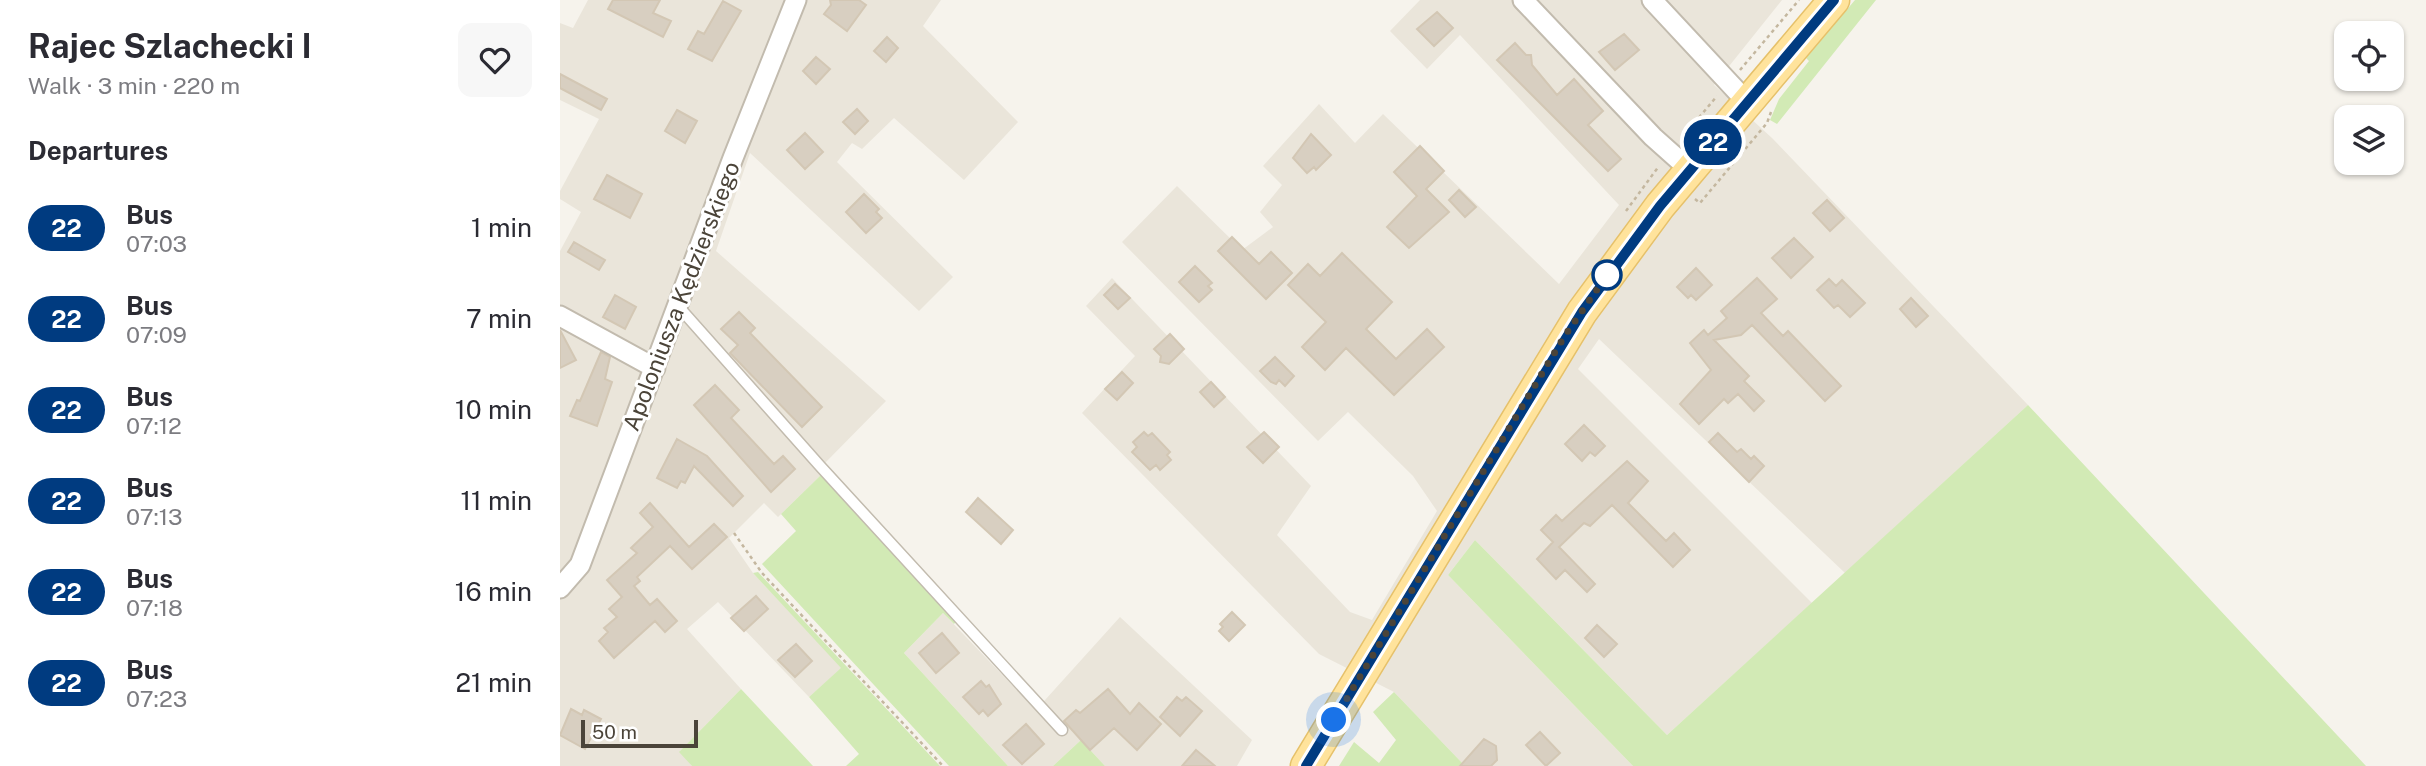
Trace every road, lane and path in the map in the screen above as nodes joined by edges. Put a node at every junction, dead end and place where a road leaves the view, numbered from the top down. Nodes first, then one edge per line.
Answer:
1 (796, 0) edge
2 (1523, 0) edge
3 (1652, 0) edge
4 (1799, 0) edge
5 (1829, 2) edge
6 (1738, 92) junction
7 (1680, 162) junction
8 (1626, 211) dead end
9 (678, 306) junction
10 (560, 316) edge
11 (655, 368) junction
12 (734, 533) dead end
13 (560, 588) edge
14 (1062, 730) dead end
15 (943, 766) edge
16 (1306, 766) edge

1 - 9 street, Apoloniusza Kędzierskiego
2 - 7 street
3 - 6 street
4 - 6 path
5 - 6 main road
6 - 7 main road
6 - 7 path
7 - 8 path
7 - 16 main road
9 - 11 street, Apoloniusza Kędzierskiego
9 - 14 lane
10 - 11 street
11 - 13 street, Apoloniusza Kędzierskiego
12 - 15 path

